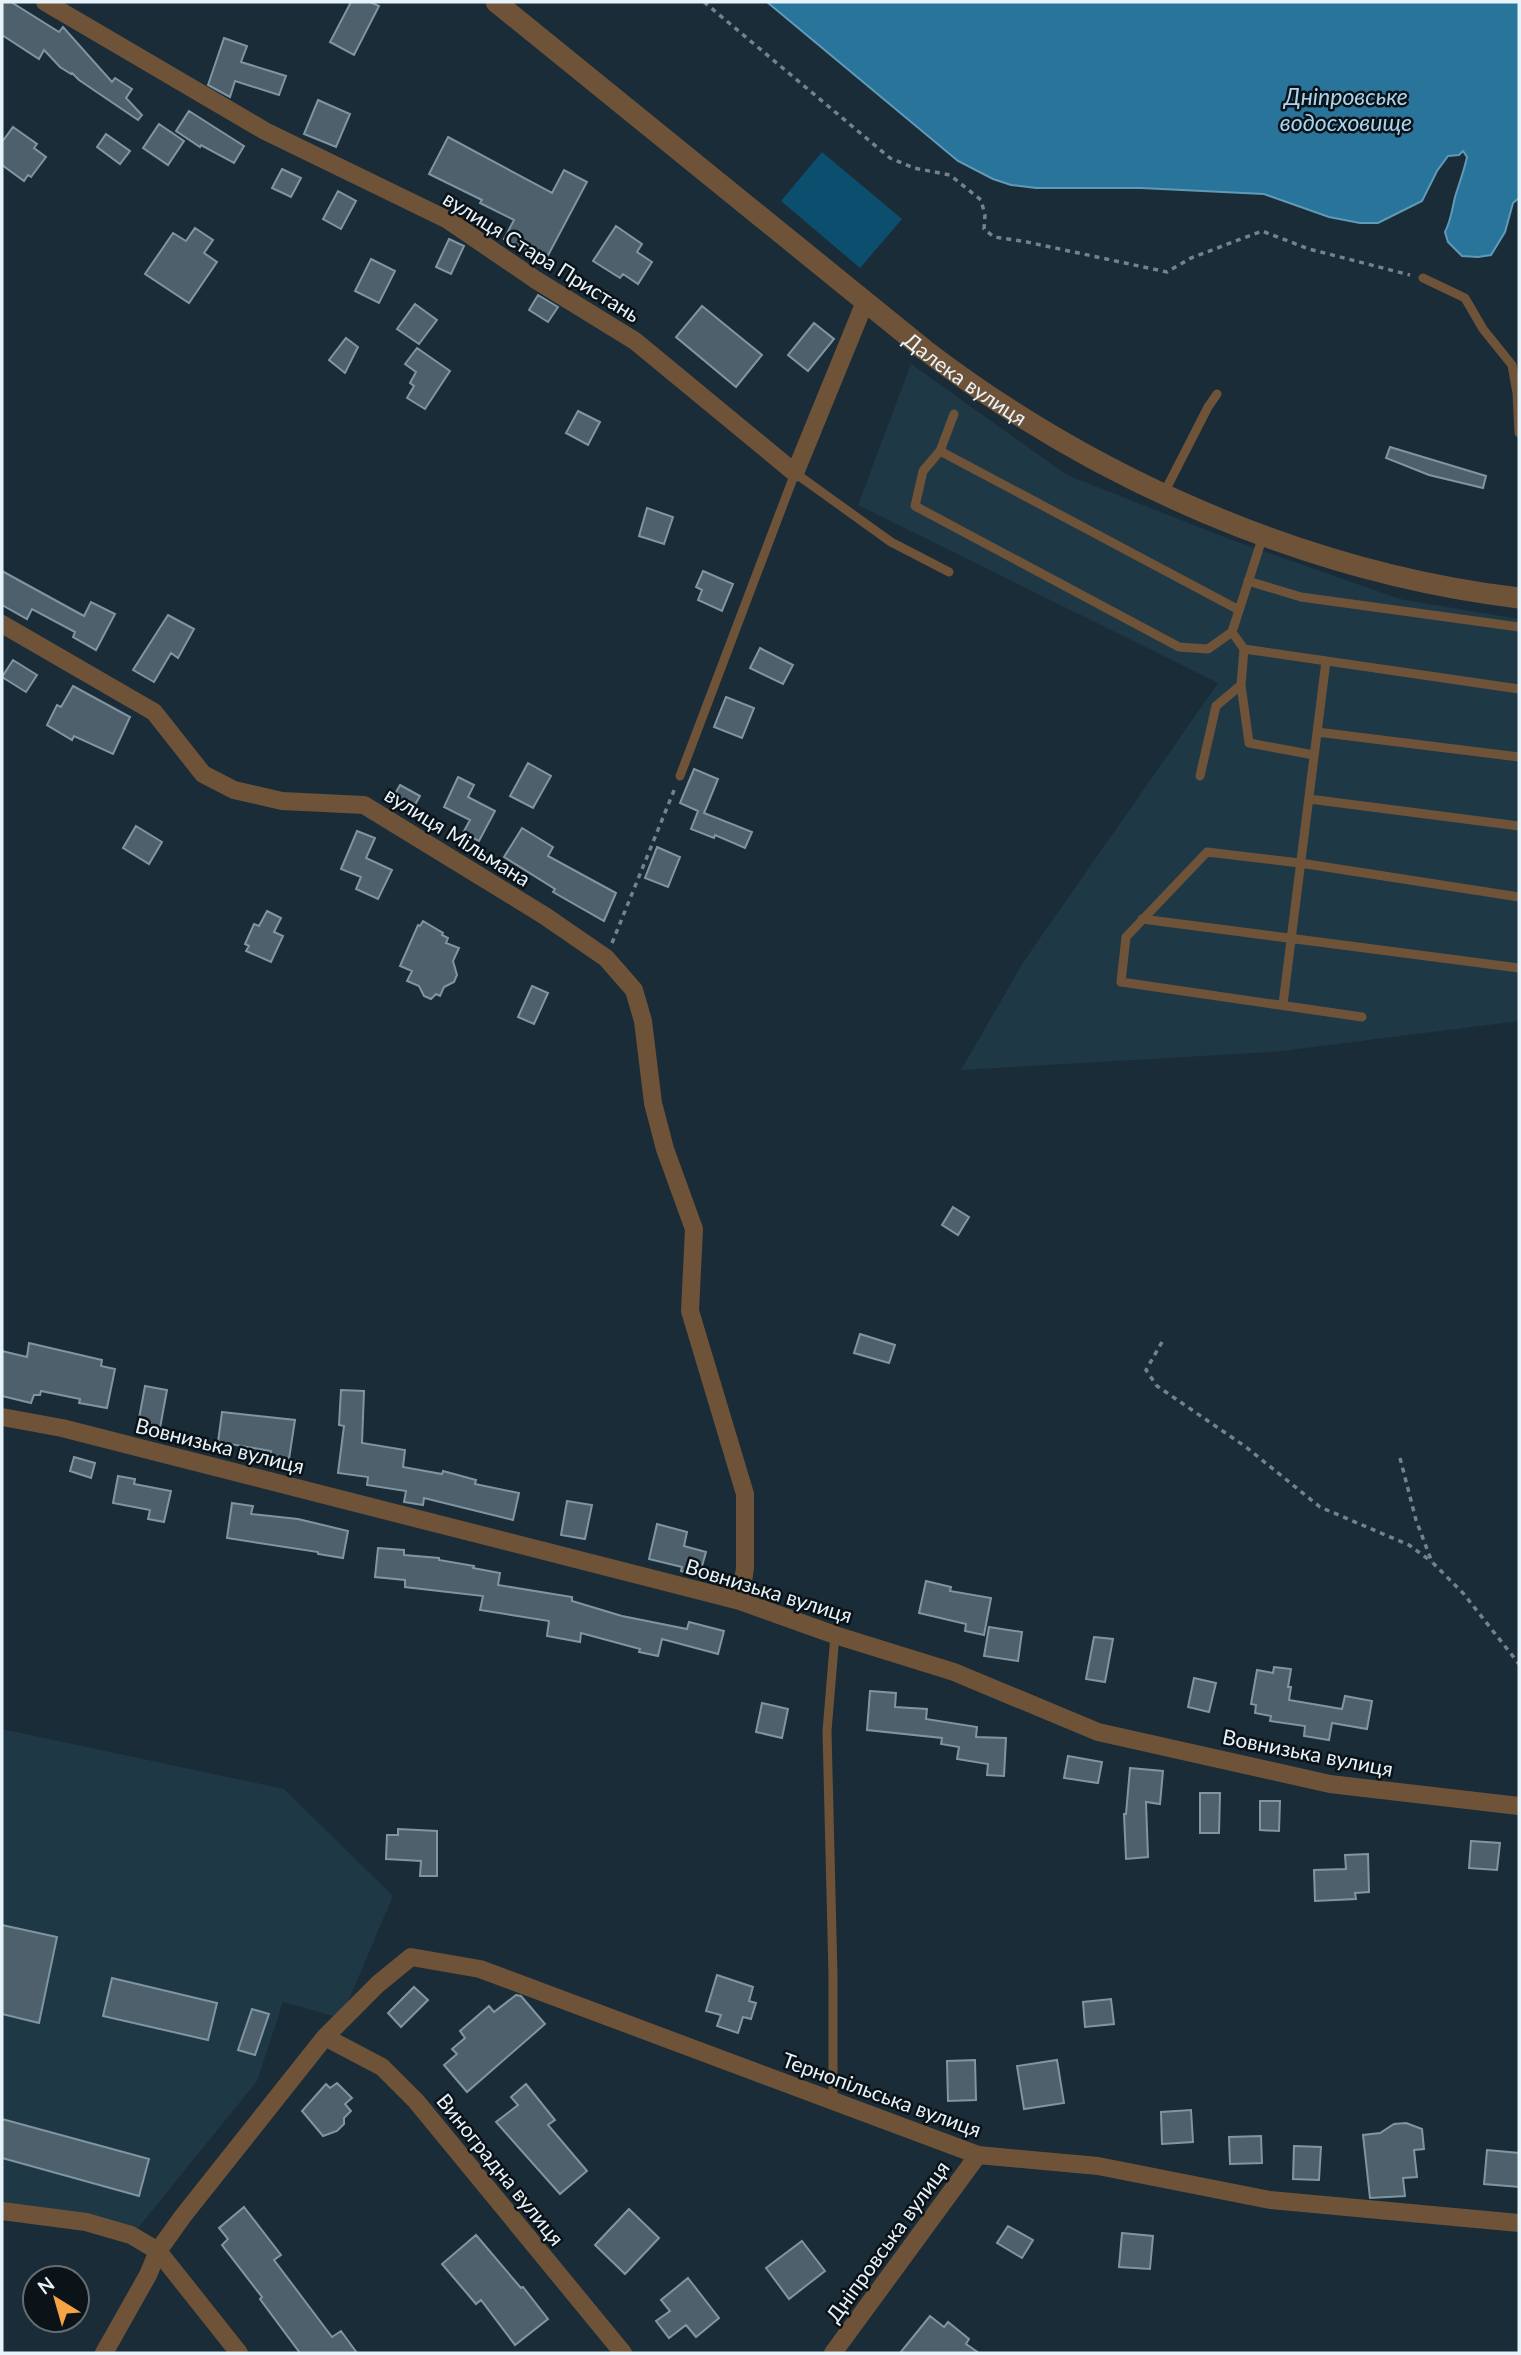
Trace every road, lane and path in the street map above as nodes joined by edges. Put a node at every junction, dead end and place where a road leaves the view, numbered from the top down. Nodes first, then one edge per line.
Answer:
1 (45, 2) edge
2 (496, 2) edge
3 (704, 2) edge
4 (1423, 278) joint
5 (865, 302) junction
6 (1217, 394) dead end
7 (954, 414) dead end
8 (1519, 433) edge
9 (940, 451) junction
10 (795, 473) junction
11 (1164, 493) junction
12 (1263, 536) junction
13 (949, 572) dead end
14 (1248, 581) junction
15 (1519, 598) edge
16 (1239, 610) junction
17 (2, 624) edge
18 (1519, 627) edge
19 (1232, 632) junction
20 (1244, 649) junction
21 (1326, 661) junction
22 (1241, 685) junction
23 (1519, 689) edge
24 (1317, 732) junction
25 (1314, 755) junction
26 (1519, 757) edge
27 (680, 776) joint
28 (1200, 776) dead end
29 (1309, 799) junction
30 (1519, 826) edge
31 (1300, 863) junction
32 (1519, 897) edge
33 (1142, 919) junction
34 (1291, 938) junction
35 (606, 958) junction
36 (1519, 968) edge
37 (1283, 1004) junction
38 (1362, 1017) dead end
39 (1163, 1342) dead end
40 (2, 1417) edge
41 (1400, 1458) dead end
42 (1432, 1562) junction
43 (740, 1601) junction
44 (835, 1635) junction
45 (1519, 1664) edge
46 (1519, 1806) edge
47 (325, 2037) junction
48 (833, 2100) junction
49 (978, 2155) junction
50 (2, 2211) edge
51 (1519, 2223) edge
52 (158, 2251) junction
53 (104, 2353) edge
54 (239, 2353) edge
55 (623, 2353) edge
56 (833, 2353) edge

1 - 10 street, вулиця Стара Пристань
2 - 5 street, Далека вулиця
3 - 4 path
4 - 8 lane
5 - 10 street
5 - 11 street, Далека вулиця
6 - 11 lane
7 - 9 lane
9 - 16 lane
9 - 19 lane
10 - 13 lane
10 - 27 lane
11 - 12 street, Далека вулиця
12 - 14 lane
12 - 15 street, Далека вулиця
14 - 16 lane
14 - 18 lane
16 - 19 lane
17 - 35 street, вулиця Мільмана
19 - 20 lane
20 - 21 lane
20 - 22 lane
21 - 23 lane
21 - 24 lane
22 - 25 lane
22 - 28 lane
24 - 25 lane
24 - 26 lane
25 - 29 lane
27 - 35 path
29 - 30 lane
29 - 31 lane
31 - 32 lane
31 - 33 lane
31 - 34 lane
33 - 34 lane
33 - 37 lane
34 - 36 lane
34 - 37 lane
35 - 43 street, вулиця Мільмана
37 - 38 lane
39 - 42 path
40 - 43 street, Вовнизька вулиця
41 - 42 path
42 - 45 path
43 - 44 street, Вовнизька вулиця
44 - 46 street, Вовнизька вулиця
44 - 48 lane
47 - 48 street, Тернопільська вулиця
47 - 52 street
47 - 55 street, Виноградна вулиця
48 - 49 street, Тернопільська вулиця
49 - 51 street, Тернопільська вулиця
49 - 56 street, Дніпровська вулиця
50 - 52 street
52 - 53 street
52 - 54 street

